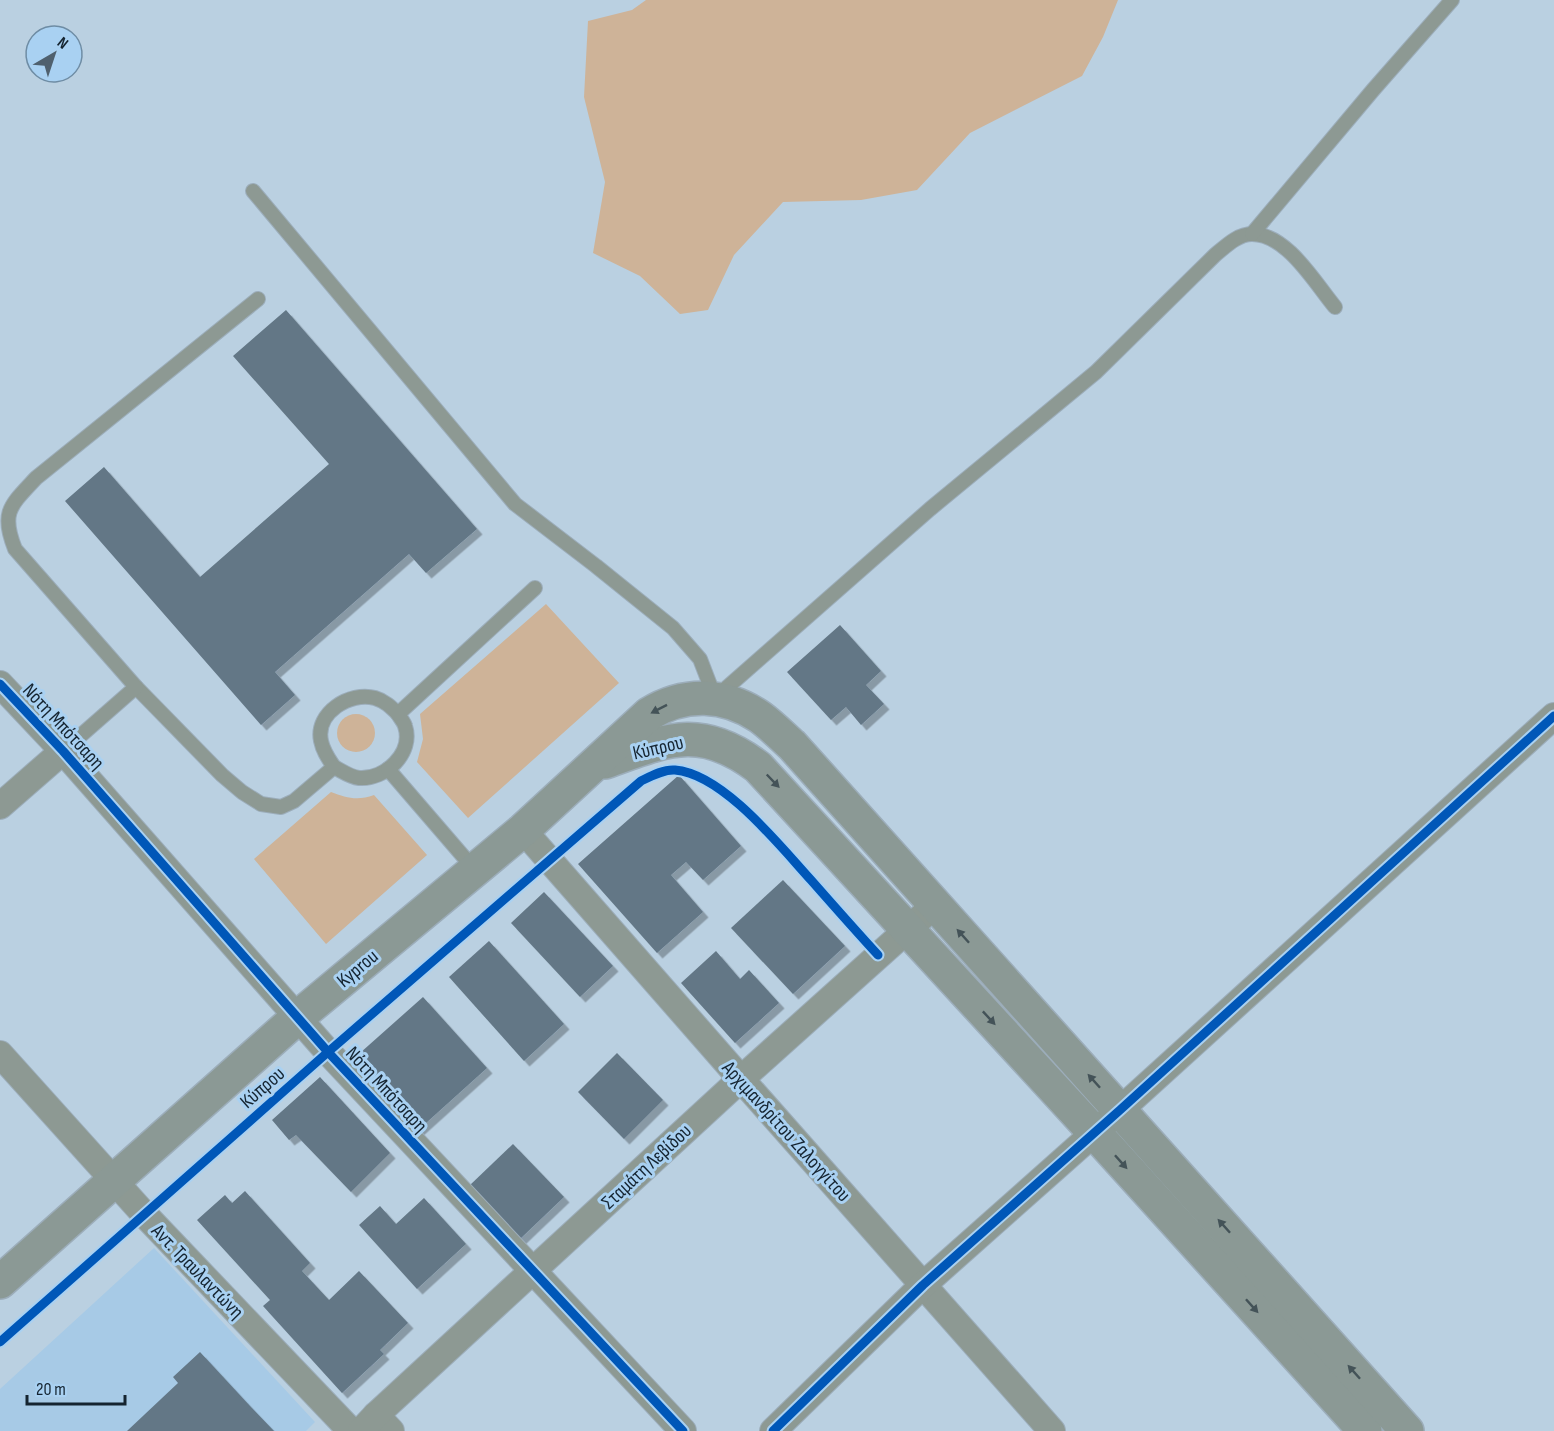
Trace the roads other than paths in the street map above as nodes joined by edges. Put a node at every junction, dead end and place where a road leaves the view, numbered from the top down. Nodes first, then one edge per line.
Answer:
1 (1452, 0) edge
2 (253, 191) dead end
3 (1252, 234) junction
4 (258, 300) dead end
5 (1335, 307) dead end
6 (535, 588) dead end
7 (0, 684) edge
8 (136, 687) junction
9 (725, 701) junction
10 (398, 714) junction
11 (1554, 716) edge
12 (63, 751) junction
13 (334, 767) junction
14 (591, 767) junction
15 (388, 769) junction
16 (0, 806) edge
17 (523, 830) junction
18 (475, 870) junction
19 (935, 905) junction
20 (907, 928) junction
21 (298, 1017) junction
22 (0, 1054) edge
23 (741, 1079) junction
24 (1120, 1110) junction
25 (1094, 1132) junction
26 (113, 1180) junction
27 (532, 1271) junction
28 (0, 1282) edge
29 (923, 1285) junction
30 (376, 1426) edge
31 (1377, 1427) edge
32 (351, 1431) edge
33 (683, 1431) edge
34 (772, 1431) edge
35 (1052, 1431) edge

1 - 3 lane
2 - 9 lane
3 - 5 lane
3 - 9 lane
4 - 8 lane
6 - 10 lane
7 - 12 street, Νότη Μπότσαρη
8 - 12 lane
8 - 13 lane
9 -> 14 main road, Kyprou
9 - 19 main road
10 - 13 lane
10 - 15 lane
11 - 24 street
12 - 16 street
12 - 21 street, Νότη Μπότσαρη
13 - 15 lane
14 - 17 main road, Kyprou
14 -> 20 main road, Κύπρου
15 - 18 lane
17 - 18 main road, Kyprou
17 - 23 street, Αρχιμανδρίτου Ζαλογγίτου
18 - 21 main road, Kyprou
19 - 20 street, Σταμάτη Λεβίδου
24 -> 19 main road
20 - 23 street, Σταμάτη Λεβίδου
20 -> 25 main road, Κύπρου
21 - 26 main road, Kyprou
21 - 27 street, Νότη Μπότσαρη
22 - 26 street, Αντ. Τραυλαντώνη
23 - 27 street, Σταμάτη Λεβίδου
23 - 29 street, Αρχιμανδρίτου Ζαλογγίτου
24 - 25 street
31 -> 24 main road
25 - 29 street
25 -> 31 main road, Κύπρου
26 - 28 main road, Kyprou
26 - 32 street, Αντ. Τραυλαντώνη
27 - 30 street, Σταμάτη Λεβίδου
27 - 33 street, Νότη Μπότσαρη
29 - 34 street
29 - 35 street, Αρχιμανδρίτου Ζαλογγίτου

